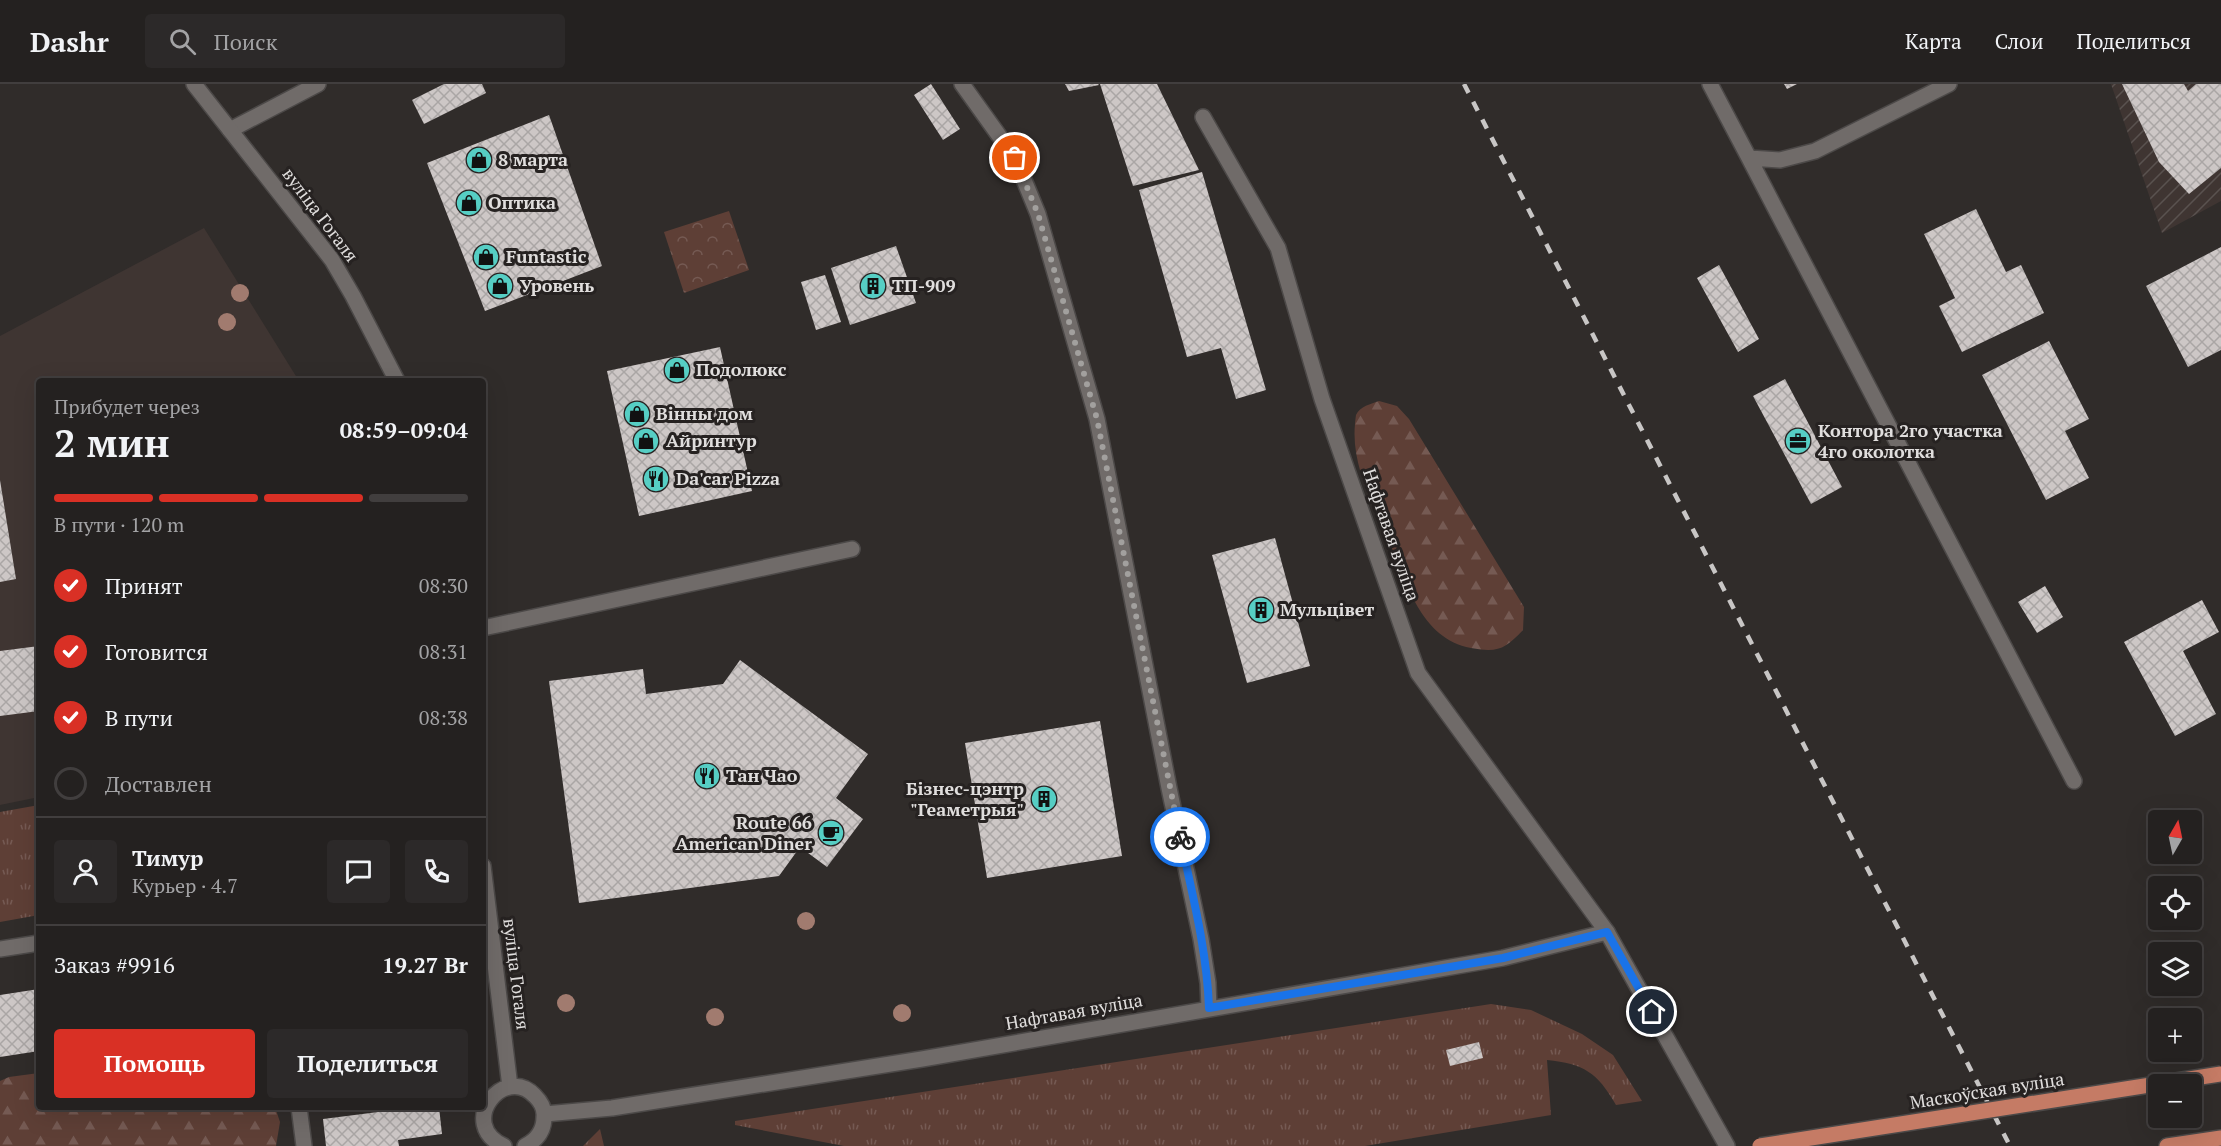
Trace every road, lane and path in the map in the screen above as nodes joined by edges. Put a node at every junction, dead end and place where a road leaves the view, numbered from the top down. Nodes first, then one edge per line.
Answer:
1 (194, 84) edge
2 (318, 84) edge
3 (962, 84) edge
4 (1710, 84) edge
5 (1949, 84) edge
6 (1203, 117) dead end
7 (230, 130) junction
8 (1749, 158) junction
9 (395, 378) edge
10 (852, 549) dead end
11 (486, 627) edge
12 (2074, 781) dead end
13 (486, 895) edge
14 (1607, 932) junction
15 (36, 943) edge
16 (0, 949) edge
17 (1209, 1008) junction
18 (2221, 1074) edge
19 (510, 1087) junction
20 (486, 1105) edge
21 (298, 1110) edge
22 (485, 1110) edge
23 (545, 1114) junction
24 (2221, 1138) edge
25 (303, 1146) edge
26 (504, 1146) edge
27 (525, 1146) edge
28 (1727, 1146) edge
29 (1760, 1146) edge
30 (2167, 1146) edge

1 - 7 street, вуліца Гогаля
2 - 7 street
3 - 17 street
4 - 8 street
5 - 8 street
6 - 14 street, Нафтавая вуліца
7 - 9 street, вуліца Гогаля
8 - 12 street
10 - 11 street
13 - 19 street, вуліца Гогаля
14 - 17 street, Нафтавая вуліца
14 - 28 street, Нафтавая вуліца
15 - 16 street
17 - 23 street, Нафтавая вуліца
18 - 29 main road, Маскоўская вуліца, bridge
19 - 20 street
19 - 23 street
21 - 25 street
22 - 26 street
23 - 27 street
24 - 30 main road

